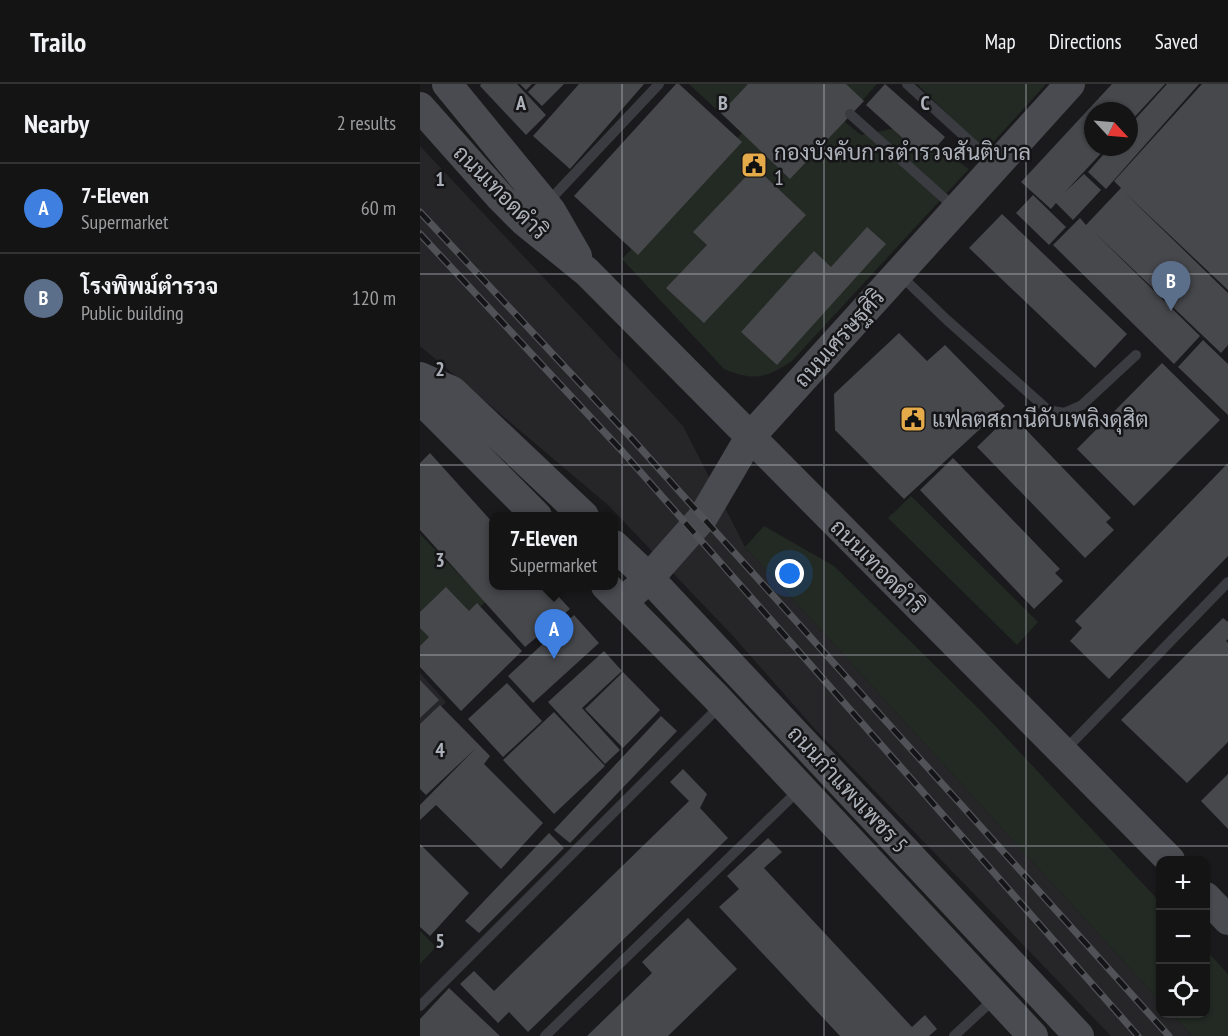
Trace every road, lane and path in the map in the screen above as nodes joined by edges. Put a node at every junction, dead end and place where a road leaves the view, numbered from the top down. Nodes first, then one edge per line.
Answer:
1 (447, 84) edge
2 (659, 84) edge
3 (907, 84) edge
4 (1070, 84) edge
5 (420, 107) edge
6 (850, 114) dead end
7 (996, 165) junction
8 (546, 205) junction
9 (957, 209) junction
10 (587, 272) junction
11 (898, 273) junction
12 (1136, 355) dead end
13 (421, 378) edge
14 (434, 407) edge
15 (750, 437) junction
16 (533, 512) edge
17 (578, 512) edge
18 (618, 549) edge
19 (649, 578) junction
20 (1228, 582) edge
21 (615, 594) edge
22 (722, 704) junction
23 (1063, 752) junction
24 (801, 788) junction
25 (1165, 856) edge
26 (1210, 901) edge
27 (1228, 920) edge
28 (996, 996) junction
29 (420, 1006) edge
30 (545, 1036) edge
31 (954, 1036) edge
32 (1033, 1036) edge
33 (1079, 1036) edge

1 - 8 street, ถนนเทอดดำริ
2 - 8 lane
3 - 7 lane
4 - 7 street, ถนนเศรษฐศิริ
5 - 10 street, ถนนเทอดดำริ
6 - 9 lane
7 - 9 street, ถนนเศรษฐศิริ
8 - 10 street, ถนนเทอดดำริ
9 - 11 street, ถนนเศรษฐศิริ
10 - 15 street, ถนนเทอดดำริ
11 - 12 lane
11 - 15 street, ถนนเศรษฐศิริ
13 - 14 street
14 - 16 street
14 - 17 street
15 - 19 street, ถนนเศรษฐศิริ
15 - 23 street, ถนนเทอดดำริ
18 - 19 street, ถนนกำแพงเพชร 5
19 - 21 street, ถนนเศรษฐศิริ
19 - 33 street, ถนนกำแพงเพชร 5
20 - 23 lane
21 - 22 street, ถนนกำแพงเพชร 5
22 - 24 street, ถนนกำแพงเพชร 5
22 - 29 lane
23 - 25 street, ถนนเทอดดำริ
24 - 28 street, ถนนกำแพงเพชร 5
24 - 30 lane
26 - 27 street
28 - 31 lane
28 - 32 street, ถนนกำแพงเพชร 5

